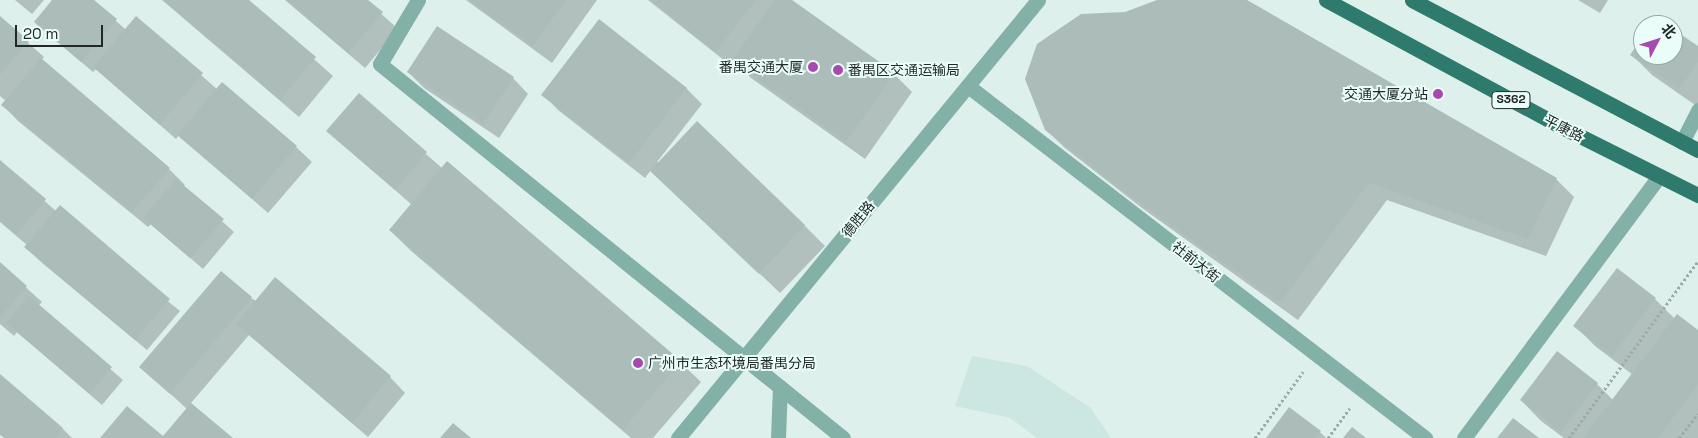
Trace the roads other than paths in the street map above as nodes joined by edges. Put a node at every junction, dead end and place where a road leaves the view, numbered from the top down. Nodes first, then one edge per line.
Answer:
1 (418, 0) edge
2 (1038, 0) edge
3 (1326, 0) edge
4 (1412, 0) edge
5 (968, 86) junction
6 (1698, 110) edge
7 (1682, 142) junction
8 (1698, 150) edge
9 (1659, 176) junction
10 (1698, 196) edge
11 (744, 358) junction
12 (780, 387) junction
13 (678, 438) edge
14 (778, 438) edge
15 (843, 438) edge
16 (1425, 438) edge
17 (1464, 438) edge

1 - 11 street
2 - 5 street, 德胜路
3 - 9 main road, 平康路 / S362
4 - 7 main road
5 - 11 street, 德胜路
5 - 16 street, 社前大街
6 - 7 street
7 - 8 main road
9 - 10 main road, 平康路 / S362
9 - 17 street
11 - 12 street
11 - 13 street, 德胜路
12 - 14 street
12 - 15 street

